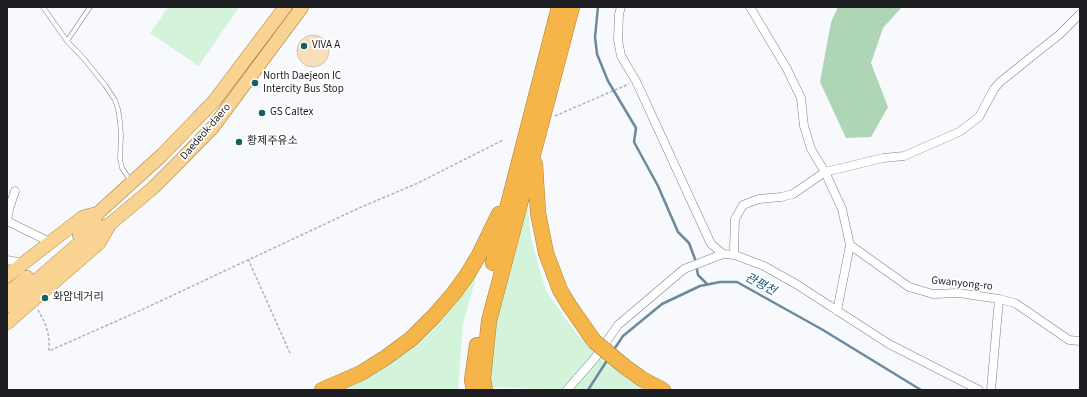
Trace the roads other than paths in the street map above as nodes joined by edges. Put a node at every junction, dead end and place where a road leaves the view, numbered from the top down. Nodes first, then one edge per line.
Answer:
1 (43, 7) edge
2 (90, 7) edge
3 (285, 7) edge
4 (302, 7) edge
5 (559, 7) edge
6 (572, 7) edge
7 (621, 7) edge
8 (750, 7) edge
9 (1080, 14) edge
10 (67, 41) junction
11 (538, 133) junction
12 (518, 167) junction
13 (825, 172) junction
14 (132, 182) junction
15 (15, 191) dead end
16 (98, 213) junction
17 (7, 221) edge
18 (110, 224) junction
19 (50, 242) junction
20 (850, 245) junction
21 (735, 255) junction
22 (719, 256) junction
23 (7, 260) edge
24 (22, 263) junction
25 (7, 276) edge
26 (7, 294) edge
27 (999, 299) junction
28 (7, 306) edge
29 (837, 311) junction
30 (7, 323) edge
31 (1080, 341) edge
32 (479, 385) edge
33 (322, 390) edge
34 (566, 390) edge
35 (663, 390) edge
36 (979, 390) edge
37 (991, 390) edge

1 - 10 lane
2 - 10 lane
3 - 14 main road, Daedeok-daero
4 - 18 main road, Daedeok-daero
5 - 12 highway
6 - 11 highway
7 - 22 street
8 - 13 street
9 - 13 street
10 - 14 lane
11 - 32 highway
11 - 35 highway, bridge
12 - 32 highway
12 - 33 highway
13 - 20 street
13 - 21 street
14 - 16 main road, Daedeok-daero
15 - 17 street
16 - 19 main road, Daedeok-daero
16 - 26 main road, Daedeok-daero
17 - 19 street
18 - 28 main road, Daedeok-daero
18 - 30 main road, Daedeok-daero
19 - 24 main road, Daedeok-daero
20 - 27 street, Gwanyong-ro
20 - 29 street
21 - 22 street
21 - 29 street
22 - 34 street
23 - 24 street
24 - 25 main road, Daedeok-daero
27 - 31 street
27 - 37 street, Gwanyong-ro
29 - 36 street

